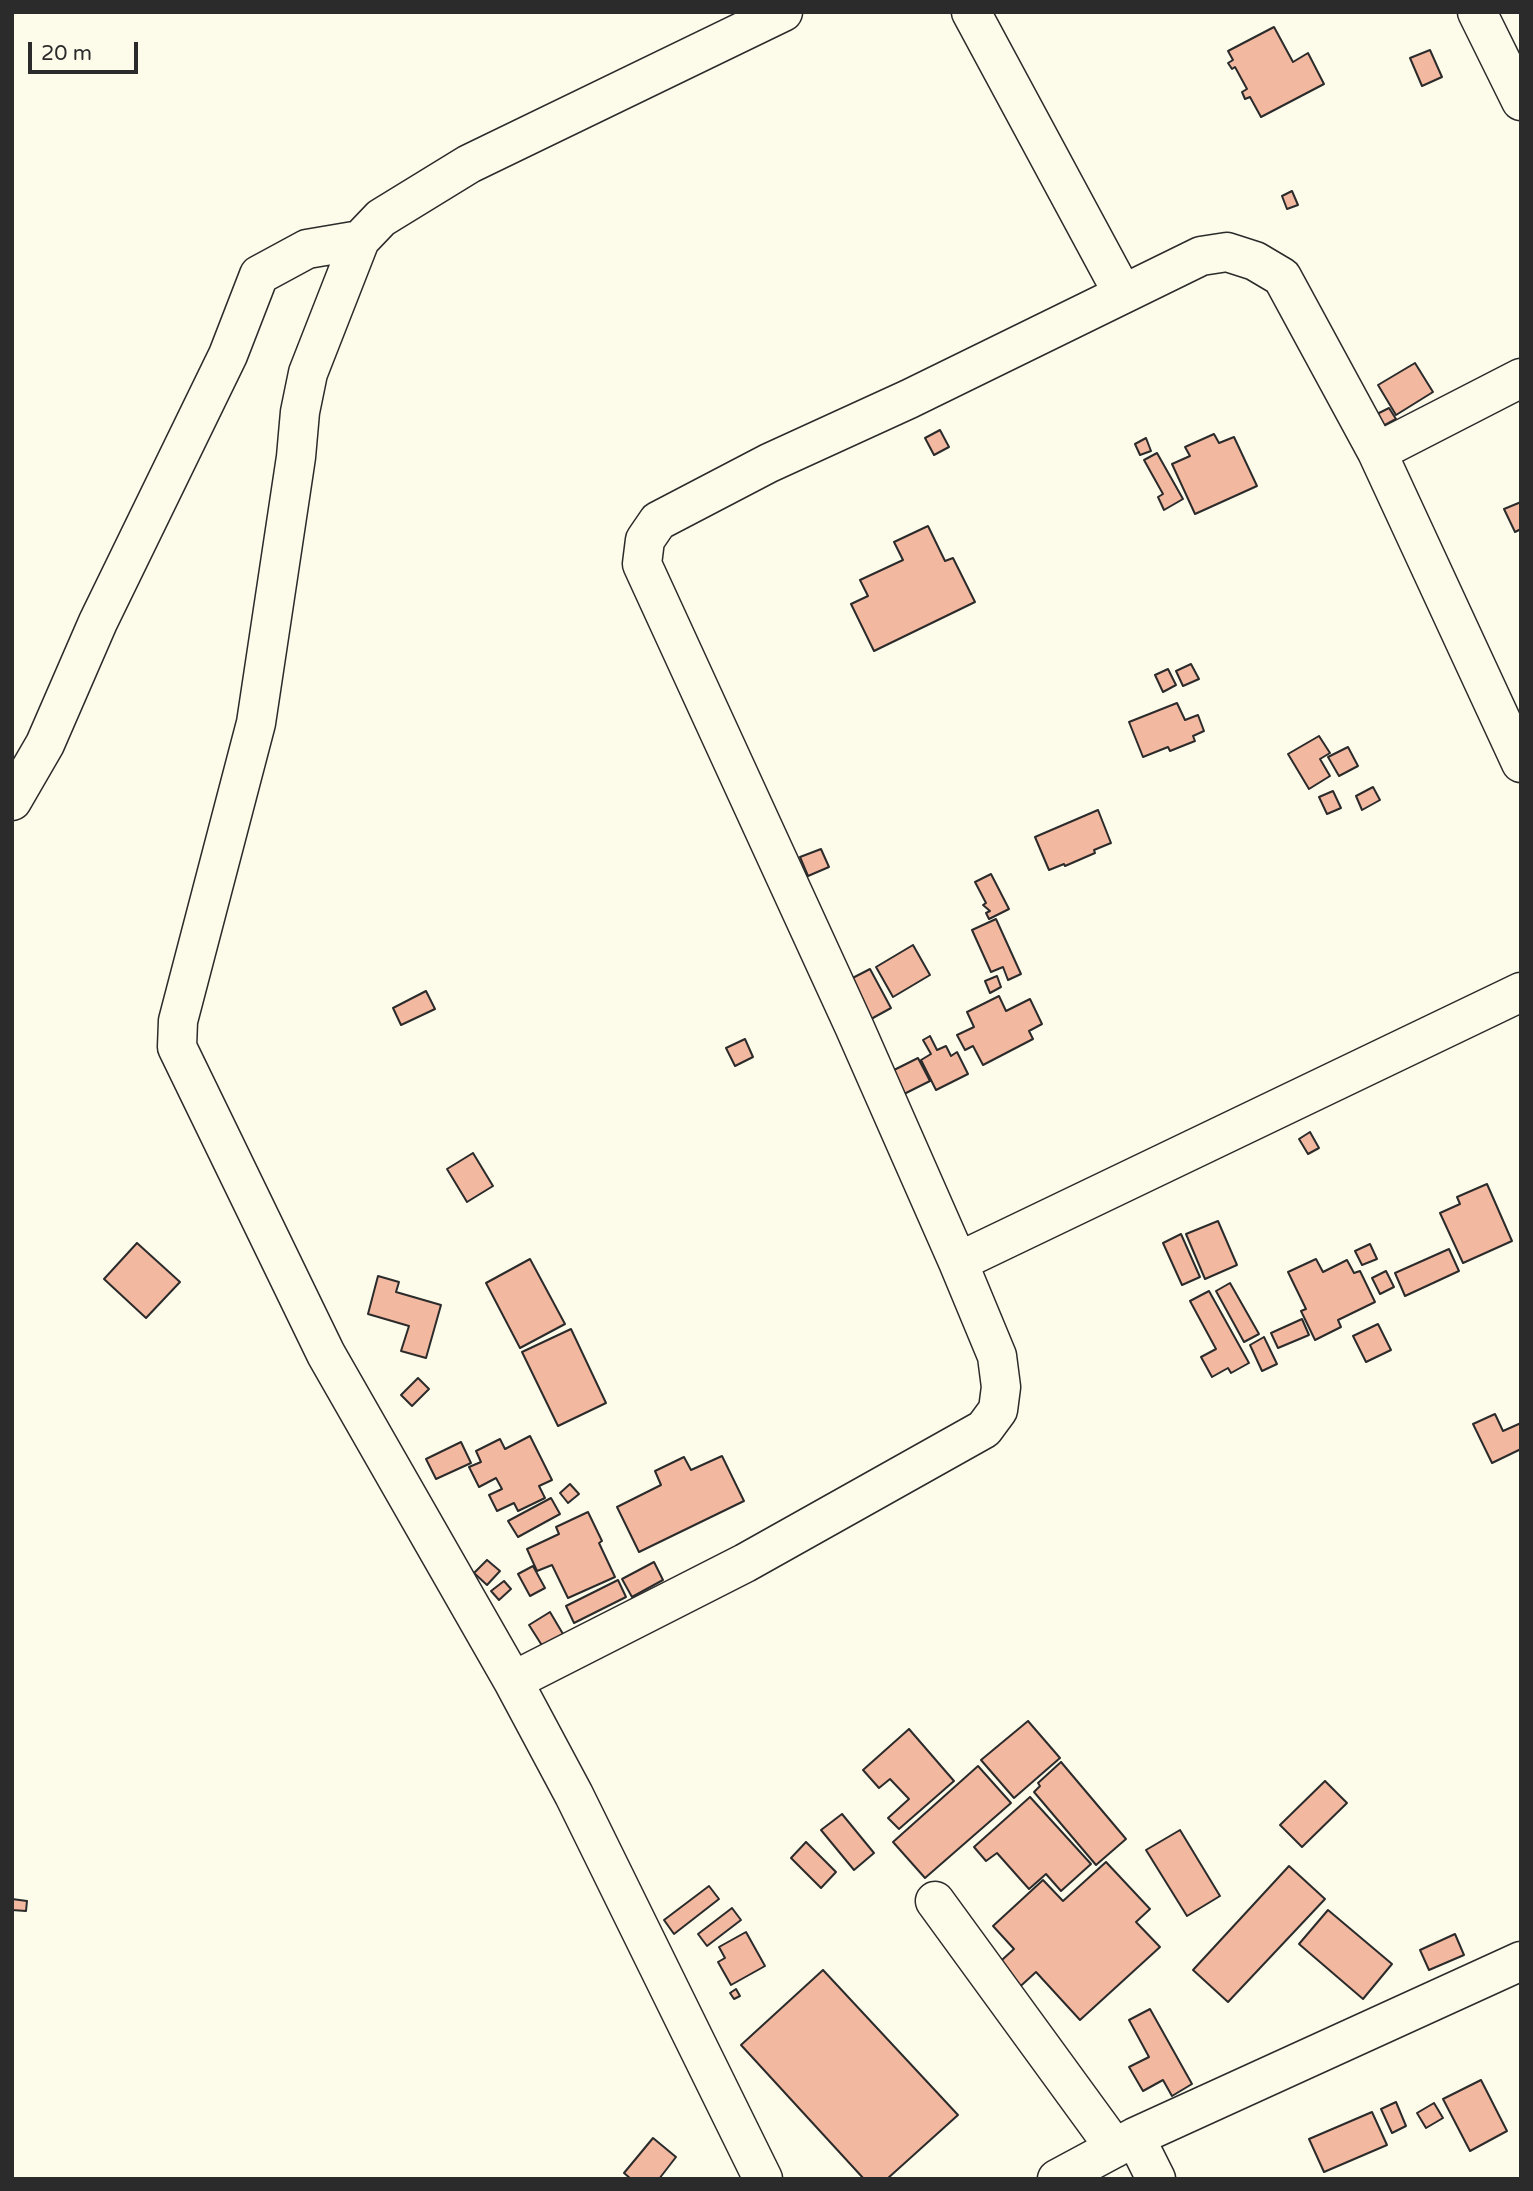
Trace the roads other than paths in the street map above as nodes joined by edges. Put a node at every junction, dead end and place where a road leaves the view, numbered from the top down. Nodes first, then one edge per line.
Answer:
1 (783, 12) edge
2 (971, 12) edge
3 (1476, 12) edge
4 (1521, 101) edge
5 (360, 240) junction
6 (1123, 295) junction
7 (1521, 378) edge
8 (1377, 452) junction
9 (1521, 763) edge
10 (12, 801) edge
11 (1521, 992) edge
12 (958, 1262) junction
13 (513, 1681) junction
14 (935, 1901) dead end
15 (1521, 1961) edge
16 (1125, 2142) junction
17 (763, 2179) edge
18 (1057, 2179) edge
19 (1156, 2179) edge

1 - 5 street
2 - 6 street
3 - 4 street
5 - 10 street
5 - 13 street
6 - 8 street
6 - 12 street
7 - 8 street
8 - 9 street
11 - 12 street
12 - 13 street
13 - 17 street
14 - 16 street
15 - 16 street
16 - 18 street
16 - 19 street

